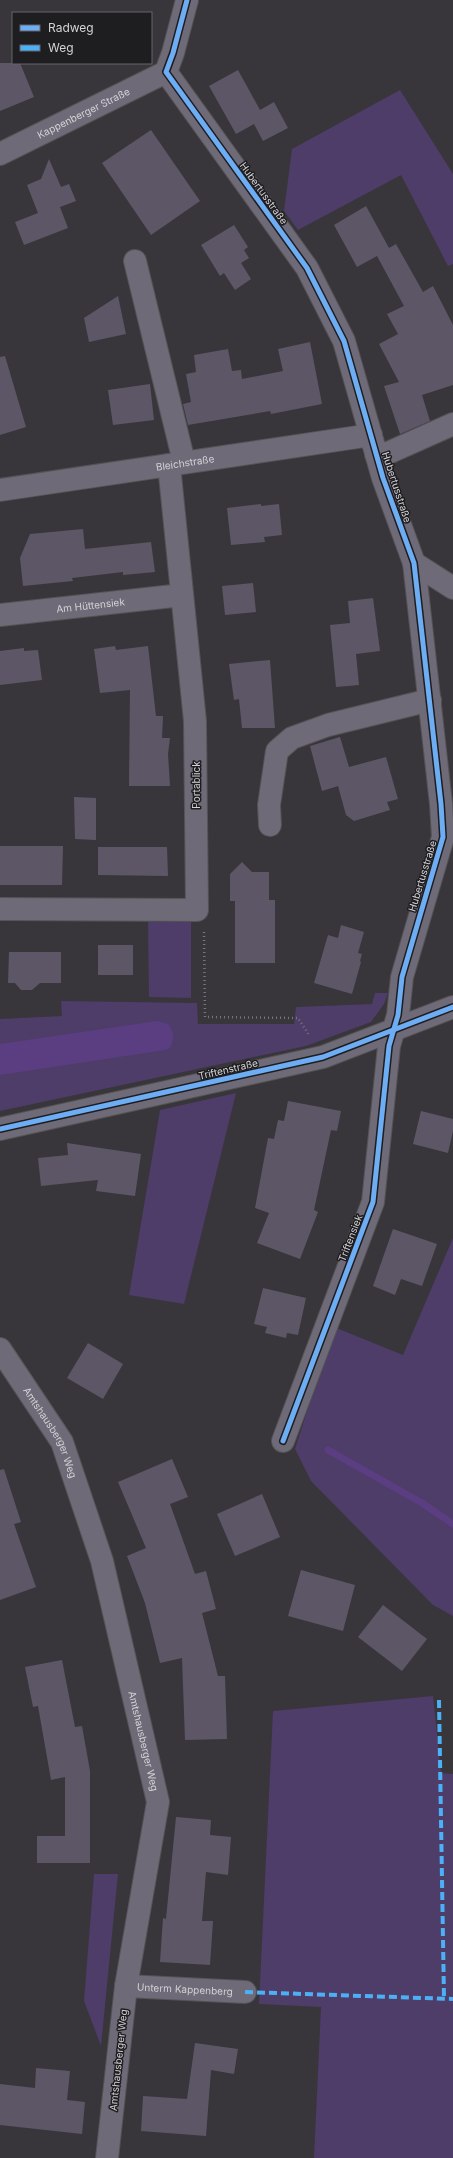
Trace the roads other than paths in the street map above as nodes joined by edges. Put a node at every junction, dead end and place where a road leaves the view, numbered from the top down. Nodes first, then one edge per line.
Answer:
1 (187, 0) edge
2 (166, 72) junction
3 (0, 154) edge
4 (135, 260) dead end
5 (453, 424) edge
6 (374, 444) junction
7 (177, 464) junction
8 (0, 490) edge
9 (414, 563) junction
10 (453, 588) edge
11 (182, 594) junction
12 (0, 615) edge
13 (430, 700) junction
14 (270, 825) dead end
15 (0, 909) edge
16 (453, 1007) edge
17 (392, 1032) junction
18 (0, 1129) edge
19 (0, 1349) edge
20 (283, 1441) dead end
21 (126, 1986) junction
22 (245, 1992) dead end
23 (107, 2158) edge

1 - 2 street
2 - 3 street, Kappenberger Straße
2 - 6 street, Hubertusstraße
4 - 7 street, Portablick
5 - 6 street, Bleichstraße
6 - 7 street, Bleichstraße
6 - 9 street, Hubertusstraße
7 - 8 street, Bleichstraße
7 - 11 street, Portablick
9 - 10 street
9 - 13 street, Hubertusstraße
11 - 12 street, Am Hüttensiek
11 - 15 street, Portablick
13 - 14 street
13 - 17 street, Hubertusstraße
16 - 17 street, Triftenstraße
17 - 18 street, Triftenstraße
17 - 20 street, Triftensiek
19 - 21 street, Amtshausberger Weg
21 - 22 street, Unterm Kappenberg
21 - 23 street, Amtshausberger Weg

